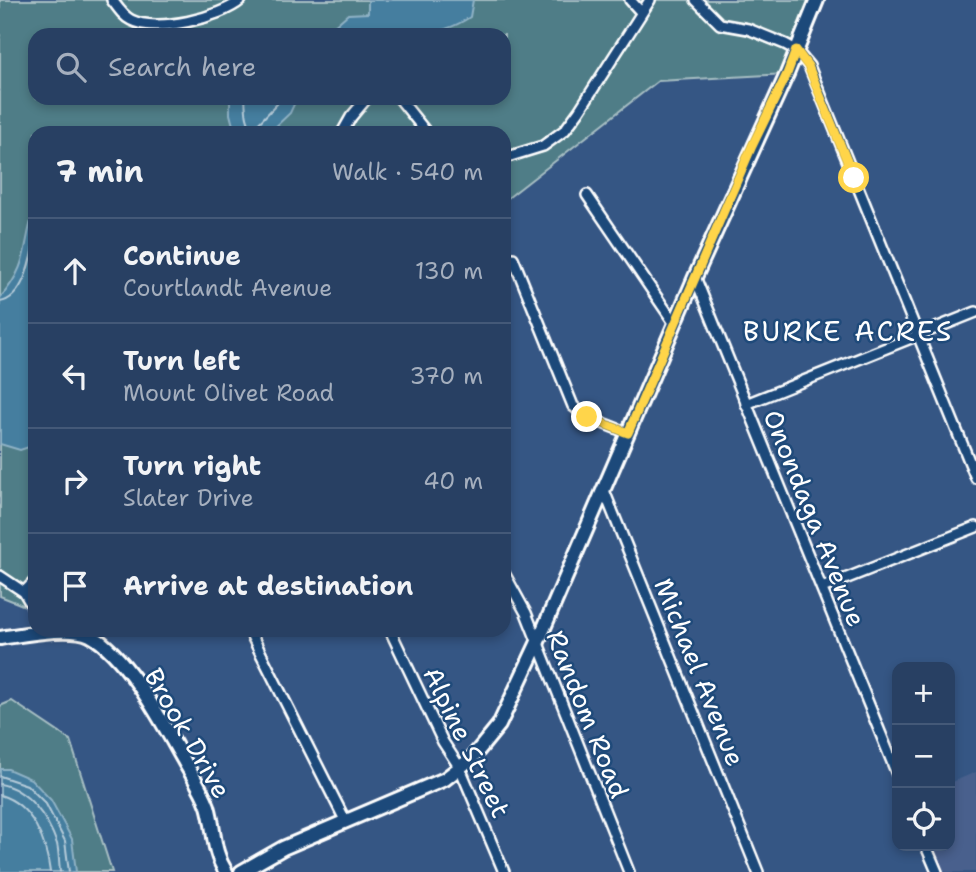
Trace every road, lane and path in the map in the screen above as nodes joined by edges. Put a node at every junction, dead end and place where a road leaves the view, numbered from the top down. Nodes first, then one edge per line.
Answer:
1 (112, 0) edge
2 (241, 0) edge
3 (630, 0) edge
4 (650, 0) edge
5 (696, 0) edge
6 (817, 0) edge
7 (641, 12) junction
8 (796, 50) junction
9 (361, 105) edge
10 (405, 105) edge
11 (346, 126) edge
12 (421, 126) edge
13 (511, 156) edge
14 (587, 195) dead end
15 (513, 258) dead end
16 (695, 277) junction
17 (976, 312) edge
18 (674, 324) junction
19 (918, 335) junction
20 (746, 404) junction
21 (628, 433) junction
22 (976, 478) edge
23 (603, 488) junction
24 (976, 527) edge
25 (0, 576) edge
26 (511, 586) edge
27 (28, 588) edge
28 (822, 588) junction
29 (24, 592) junction
30 (28, 599) edge
31 (28, 632) edge
32 (91, 637) edge
33 (253, 637) edge
34 (393, 637) edge
35 (0, 638) edge
36 (537, 644) junction
37 (892, 762) edge
38 (460, 768) junction
39 (346, 822) junction
40 (928, 851) edge
41 (226, 872) edge
42 (241, 872) edge
43 (504, 872) edge
44 (629, 872) edge
45 (758, 872) edge
46 (937, 872) edge

1 - 2 street
3 - 7 street
4 - 7 street
5 - 8 street
6 - 8 street
7 - 13 street
8 - 16 street
8 - 19 street
9 - 11 street
10 - 12 street
14 - 18 street
15 - 21 street
16 - 18 street
16 - 20 street, Onondaga Avenue
17 - 19 street
18 - 21 street
19 - 20 street
19 - 22 street
20 - 28 street, Onondaga Avenue
21 - 23 street
23 - 36 street
23 - 45 street, Michael Avenue
24 - 28 street
25 - 29 street
26 - 36 street, Random Road
27 - 29 street
28 - 37 street, Onondaga Avenue
29 - 30 street
31 - 35 street, Brook Drive
32 - 41 street, Brook Drive
33 - 39 street
34 - 38 street, Alpine Street
36 - 38 street
36 - 44 street, Random Road
38 - 39 street
38 - 43 street, Alpine Street
39 - 42 street
40 - 46 street

